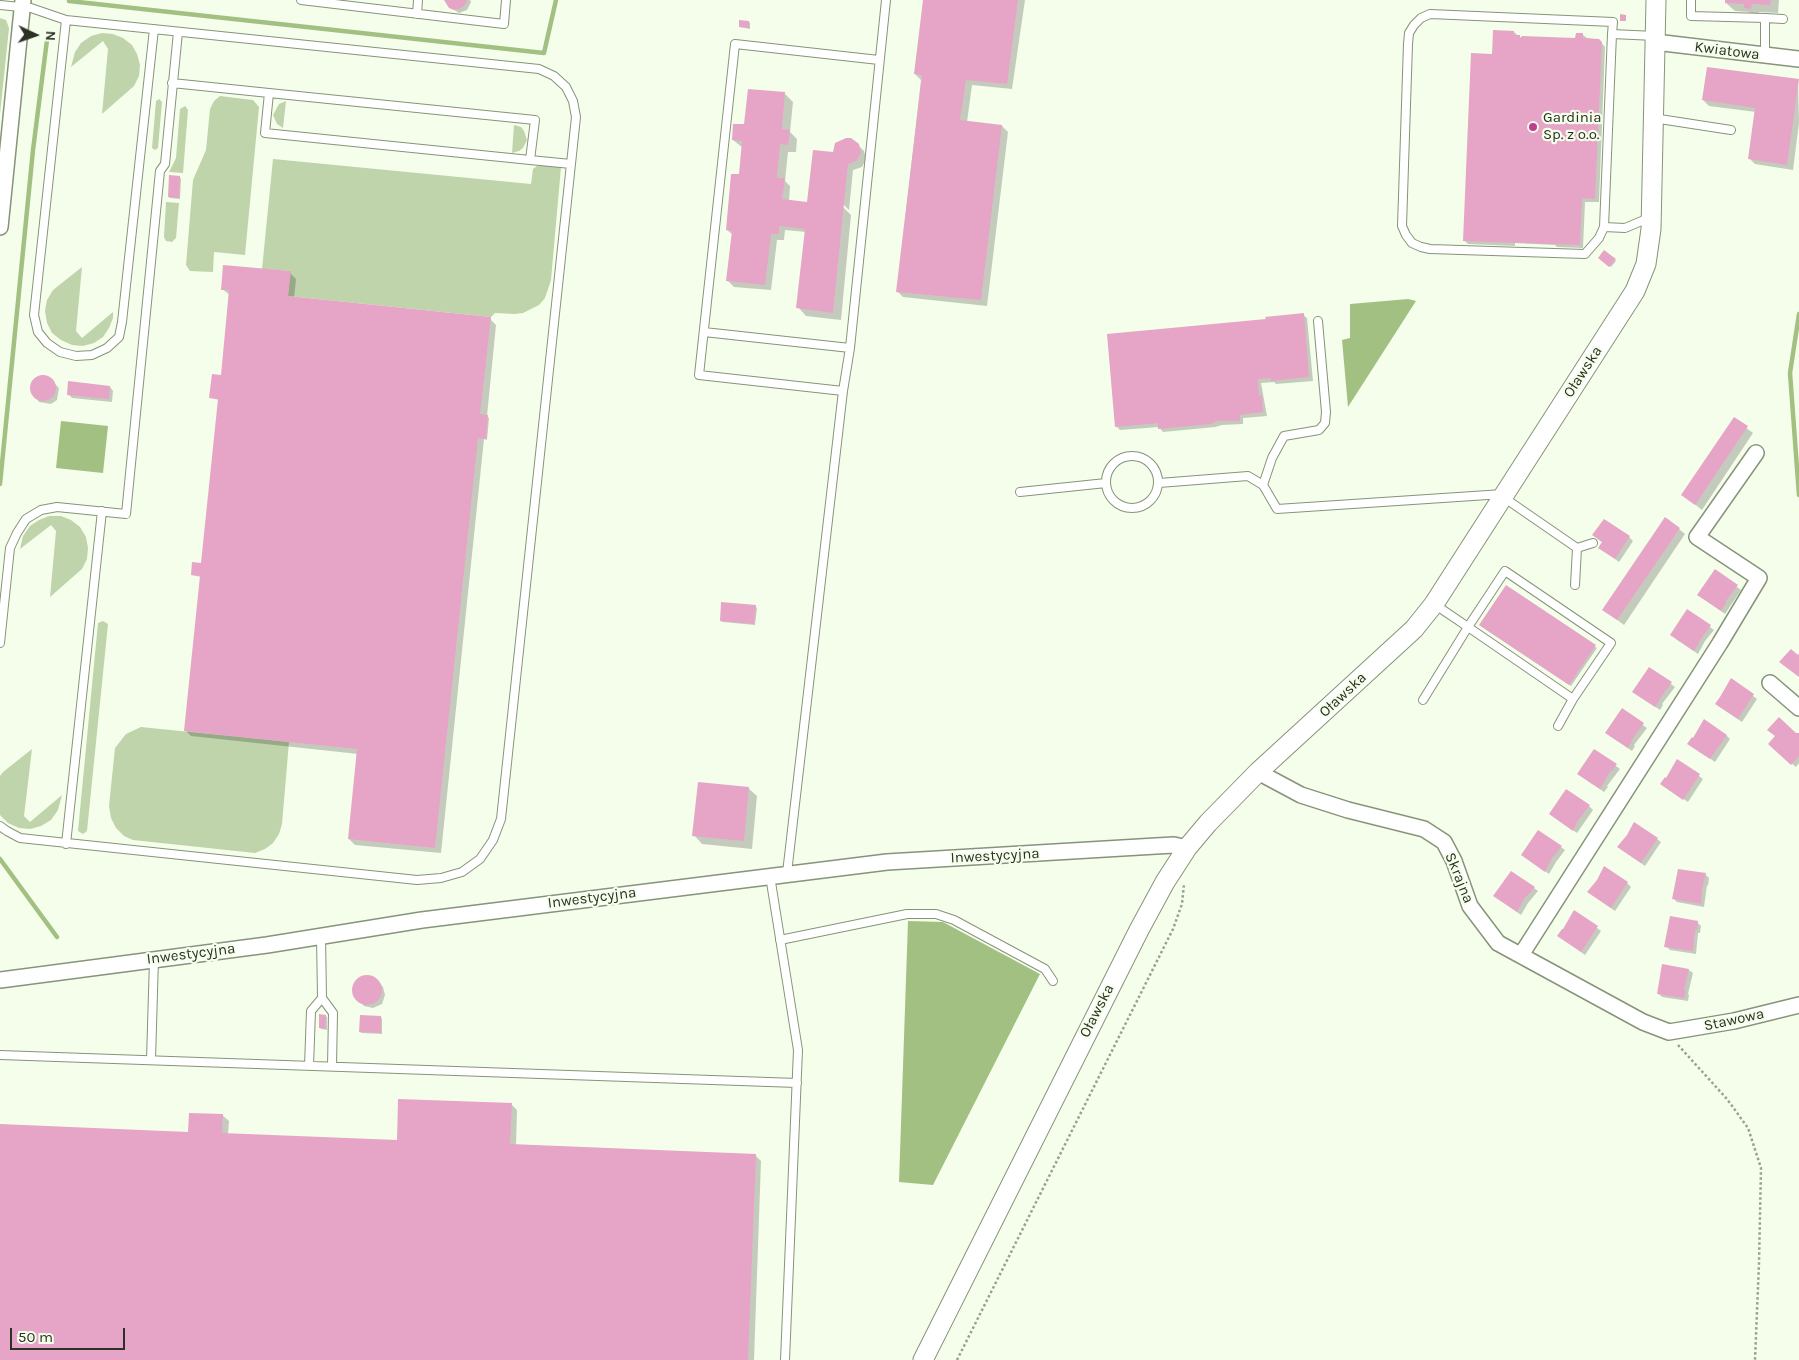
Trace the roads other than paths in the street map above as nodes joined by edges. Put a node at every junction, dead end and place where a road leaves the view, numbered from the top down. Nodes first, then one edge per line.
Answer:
1 (301, 0) edge
2 (418, 0) edge
3 (506, 0) edge
4 (886, 0) edge
5 (1656, 0) edge
6 (1691, 0) edge
7 (327, 2) edge
8 (22, 4) edge
9 (0, 6) edge
10 (417, 14) junction
11 (1765, 18) junction
12 (1783, 19) dead end
13 (66, 20) junction
14 (154, 29) junction
15 (178, 32) junction
16 (1612, 34) junction
17 (1655, 39) junction
18 (1765, 55) junction
19 (879, 60) junction
20 (1799, 60) edge
21 (172, 83) junction
22 (269, 93) junction
23 (1653, 118) junction
24 (1732, 130) dead end
25 (530, 160) junction
26 (571, 164) junction
27 (1, 210) edge
28 (1651, 220) junction
29 (0, 227) edge
30 (1604, 227) junction
31 (1318, 321) dead end
32 (704, 332) junction
33 (850, 348) junction
34 (843, 391) junction
35 (1756, 453) dead end
36 (1106, 483) junction
37 (1159, 483) junction
38 (1263, 485) junction
39 (1020, 492) dead end
40 (1504, 496) junction
41 (102, 512) junction
42 (1594, 543) dead end
43 (1576, 548) junction
44 (1575, 585) dead end
45 (1434, 604) junction
46 (1468, 627) junction
47 (0, 643) edge
48 (1770, 683) dead end
49 (1573, 699) junction
50 (1424, 700) dead end
51 (1799, 708) edge
52 (1558, 726) dead end
53 (1258, 772) junction
54 (0, 826) edge
55 (66, 844) junction
56 (1187, 848) junction
57 (787, 873) junction
58 (770, 876) junction
59 (321, 936) junction
60 (780, 940) junction
61 (1521, 955) junction
62 (154, 959) junction
63 (0, 980) edge
64 (1053, 981) dead end
65 (322, 998) junction
66 (1799, 1005) edge
67 (1669, 1032) joint
68 (0, 1055) edge
69 (150, 1060) junction
70 (309, 1066) junction
71 (332, 1066) junction
72 (797, 1083) junction
73 (786, 1360) edge
74 (923, 1360) edge

1 - 7 lane
2 - 10 lane
3 - 10 lane
4 - 19 lane
5 - 17 street, Oławska
6 - 11 lane
7 - 10 lane
8 - 9 lane
8 - 13 lane
8 - 27 street
11 - 12 lane
11 - 18 lane
13 - 14 lane
13 - 14 lane
14 - 15 lane
15 - 21 lane
15 - 26 lane
16 - 17 lane
16 - 30 lane
16 - 30 lane
17 - 18 street, Kwiatowa
17 - 23 street, Oławska
18 - 20 street, Kwiatowa
19 - 32 lane
19 - 33 lane
21 - 22 lane
21 - 41 lane
22 - 25 lane
22 - 25 lane
23 - 24 lane
23 - 28 street, Oławska
25 - 26 lane
26 - 55 lane
27 - 29 street
28 - 30 lane
28 - 40 street, Oławska
31 - 38 lane
32 - 33 lane
32 - 34 lane
33 - 34 lane
34 - 57 lane
35 - 61 street
36 - 37 lane
36 - 37 lane
36 - 39 lane
37 - 38 lane
38 - 40 lane
40 - 43 lane
40 - 45 street, Oławska
41 - 47 lane
41 - 55 lane
42 - 43 lane
43 - 44 lane
45 - 46 lane
45 - 53 street, Oławska
46 - 49 lane
46 - 49 lane
46 - 50 lane
48 - 51 street
49 - 52 lane
53 - 56 street, Oławska
53 - 61 street, Skrajna
54 - 55 lane
56 - 57 street, Inwestycyjna
56 - 74 street, Oławska
57 - 58 street, Inwestycyjna
58 - 59 street, Inwestycyjna
58 - 60 lane
59 - 62 street, Inwestycyjna
59 - 65 lane
60 - 64 lane
60 - 72 lane
61 - 67 street, Skrajna
62 - 63 street, Inwestycyjna
62 - 69 lane
65 - 70 lane
65 - 71 lane
66 - 67 street, Stawowa
68 - 69 lane
69 - 70 lane
70 - 71 lane
71 - 72 lane
72 - 73 lane

